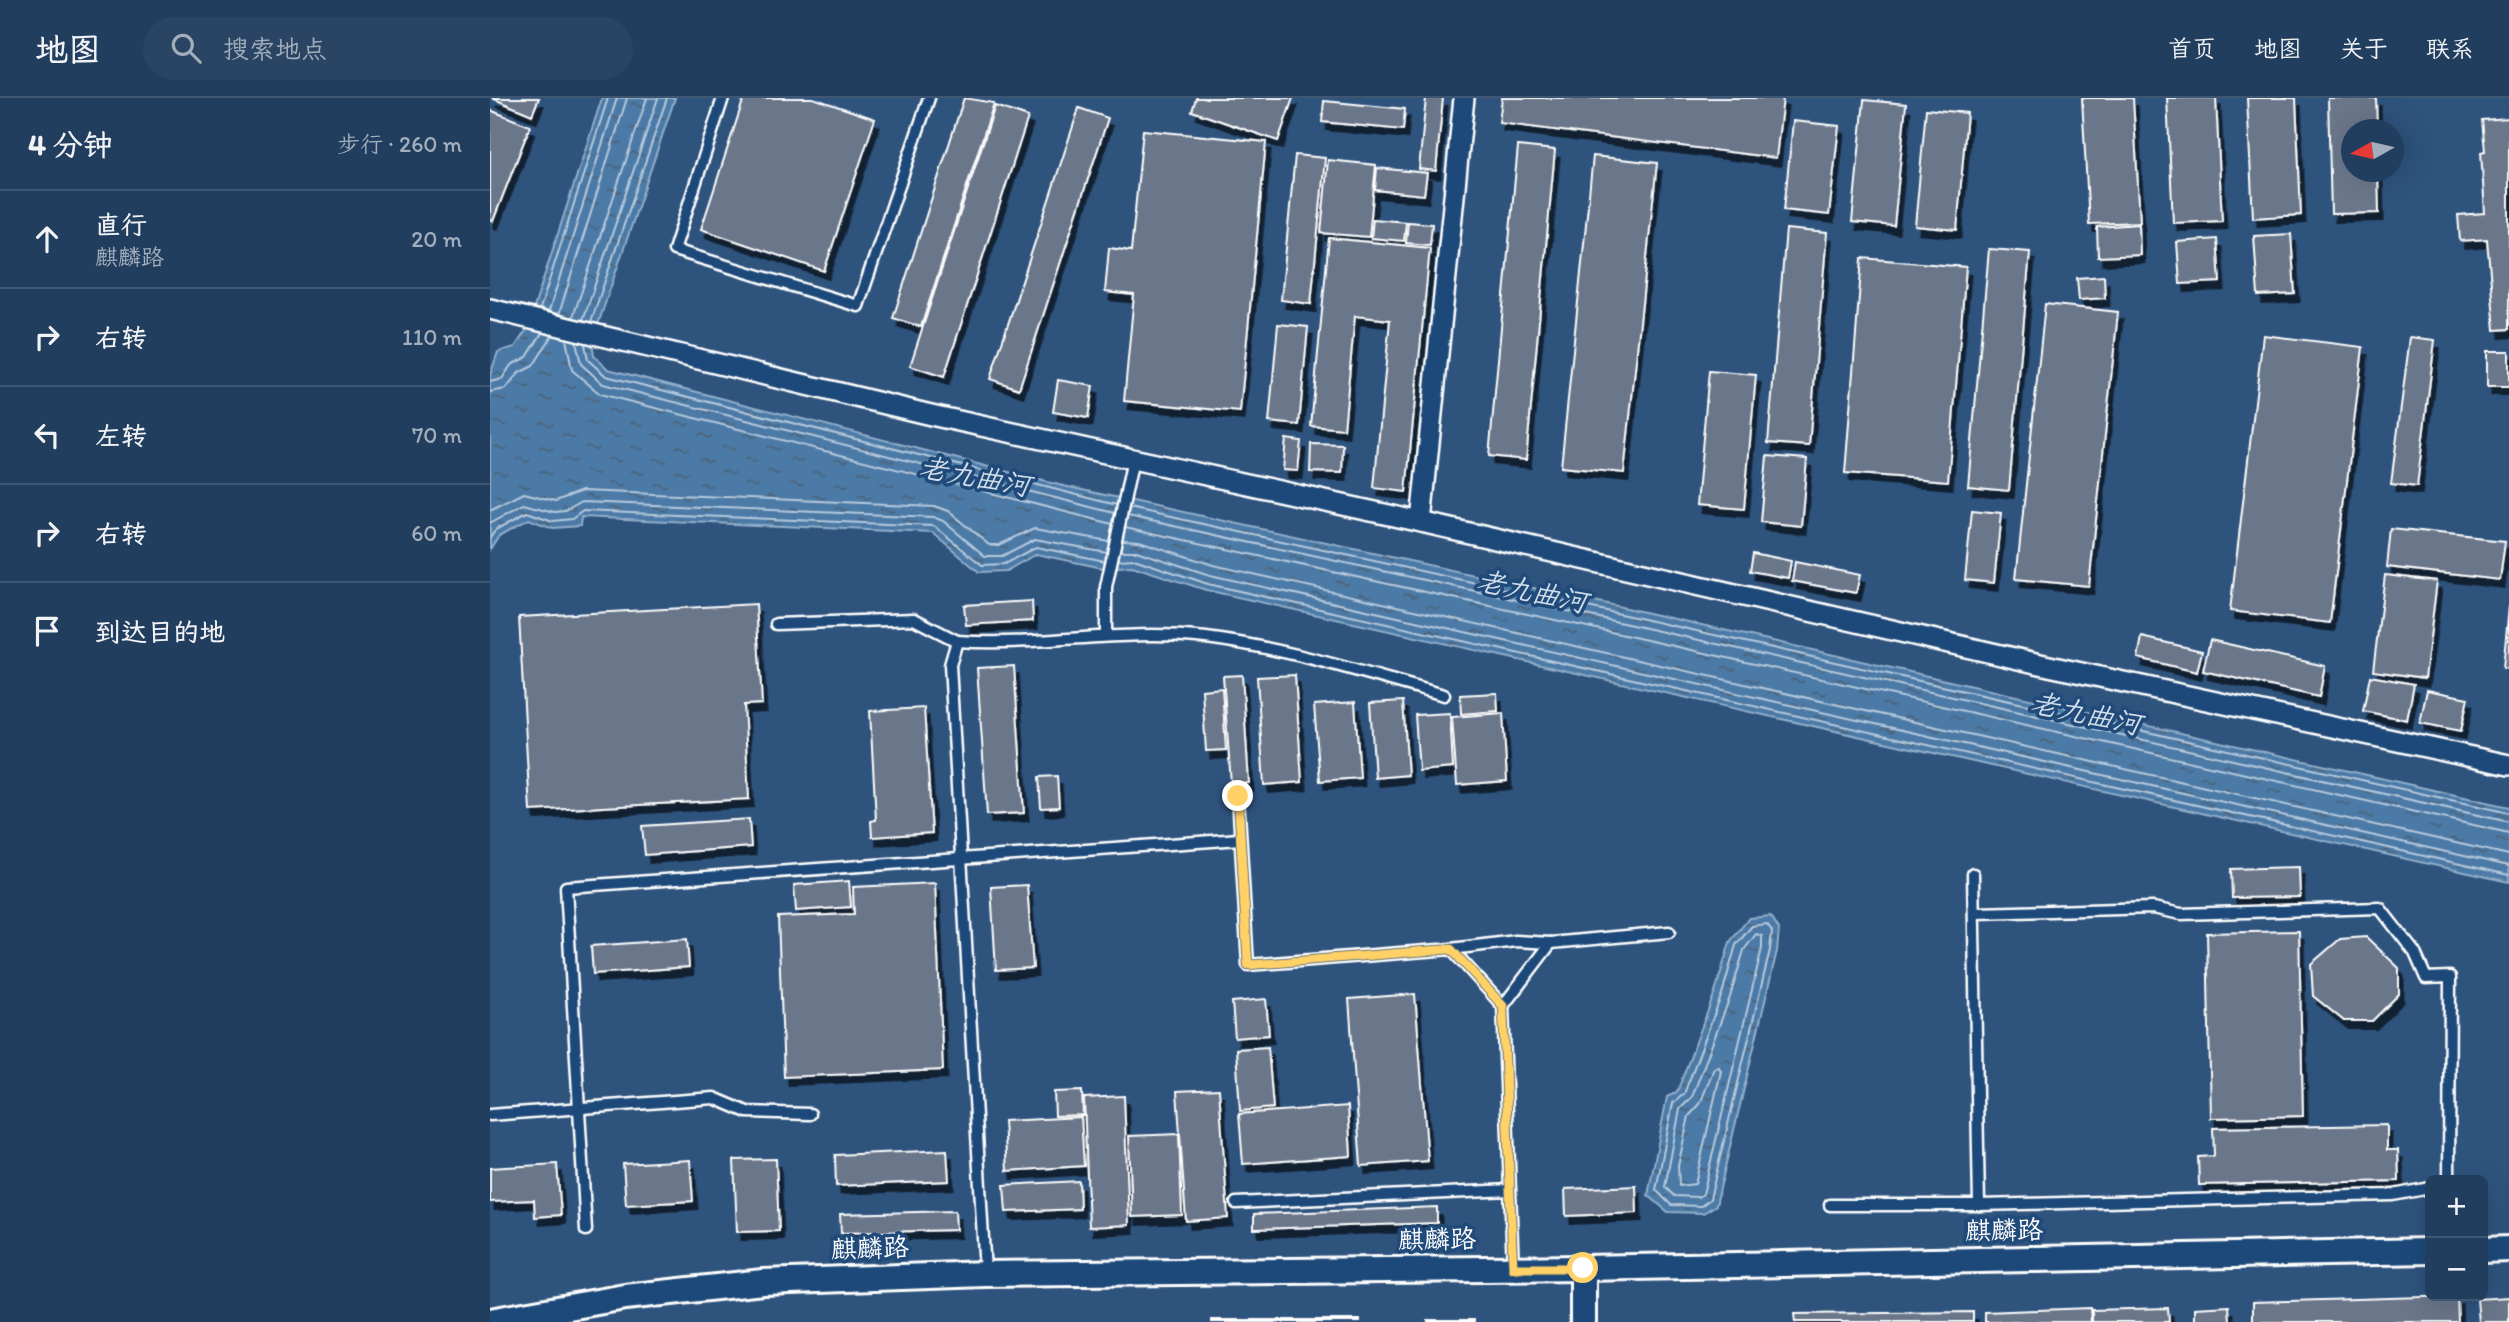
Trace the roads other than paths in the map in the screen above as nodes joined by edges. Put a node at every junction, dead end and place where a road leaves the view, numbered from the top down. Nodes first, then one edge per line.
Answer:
1 (723, 98) edge
2 (929, 98) edge
3 (1464, 98) edge
4 (490, 309) edge
5 (1133, 459) junction
6 (1421, 522) junction
7 (776, 625) dead end
8 (1106, 635) junction
9 (957, 641) junction
10 (1444, 695) dead end
11 (2509, 765) edge
12 (1238, 796) dead end
13 (1240, 839) junction
14 (961, 859) junction
15 (1973, 874) dead end
16 (1976, 913) junction
17 (1669, 932) dead end
18 (1551, 943) junction
19 (1451, 949) junction
20 (1503, 1006) junction
21 (579, 1107) junction
22 (810, 1114) dead end
23 (490, 1115) edge
24 (2449, 1175) edge
25 (2425, 1189) edge
26 (1510, 1190) junction
27 (1236, 1203) dead end
28 (1830, 1205) dead end
29 (1979, 1205) junction
30 (586, 1230) dead end
31 (2509, 1249) edge
32 (2488, 1250) edge
33 (2425, 1251) edge
34 (1513, 1268) junction
35 (1583, 1268) junction
36 (985, 1274) junction
37 (490, 1321) edge
38 (1583, 1322) edge

1 - 2 lane
3 - 6 street
4 - 5 street
5 - 6 street
5 - 8 lane
6 - 11 street
7 - 9 lane
8 - 9 lane
8 - 10 lane
9 - 14 lane
12 - 13 lane
13 - 14 lane
13 - 19 lane
14 - 21 lane
14 - 36 lane
15 - 16 lane
16 - 24 lane
16 - 29 lane
17 - 18 lane
18 - 19 lane
18 - 20 lane
19 - 20 lane
20 - 26 lane
21 - 22 lane
21 - 23 lane
21 - 30 lane
25 - 29 lane
26 - 27 lane
26 - 34 lane
28 - 29 lane
31 - 32 street
33 - 35 street, 麒麟路
34 - 35 street, 麒麟路
34 - 36 street, 麒麟路
35 - 38 street
36 - 37 street, 麒麟路

